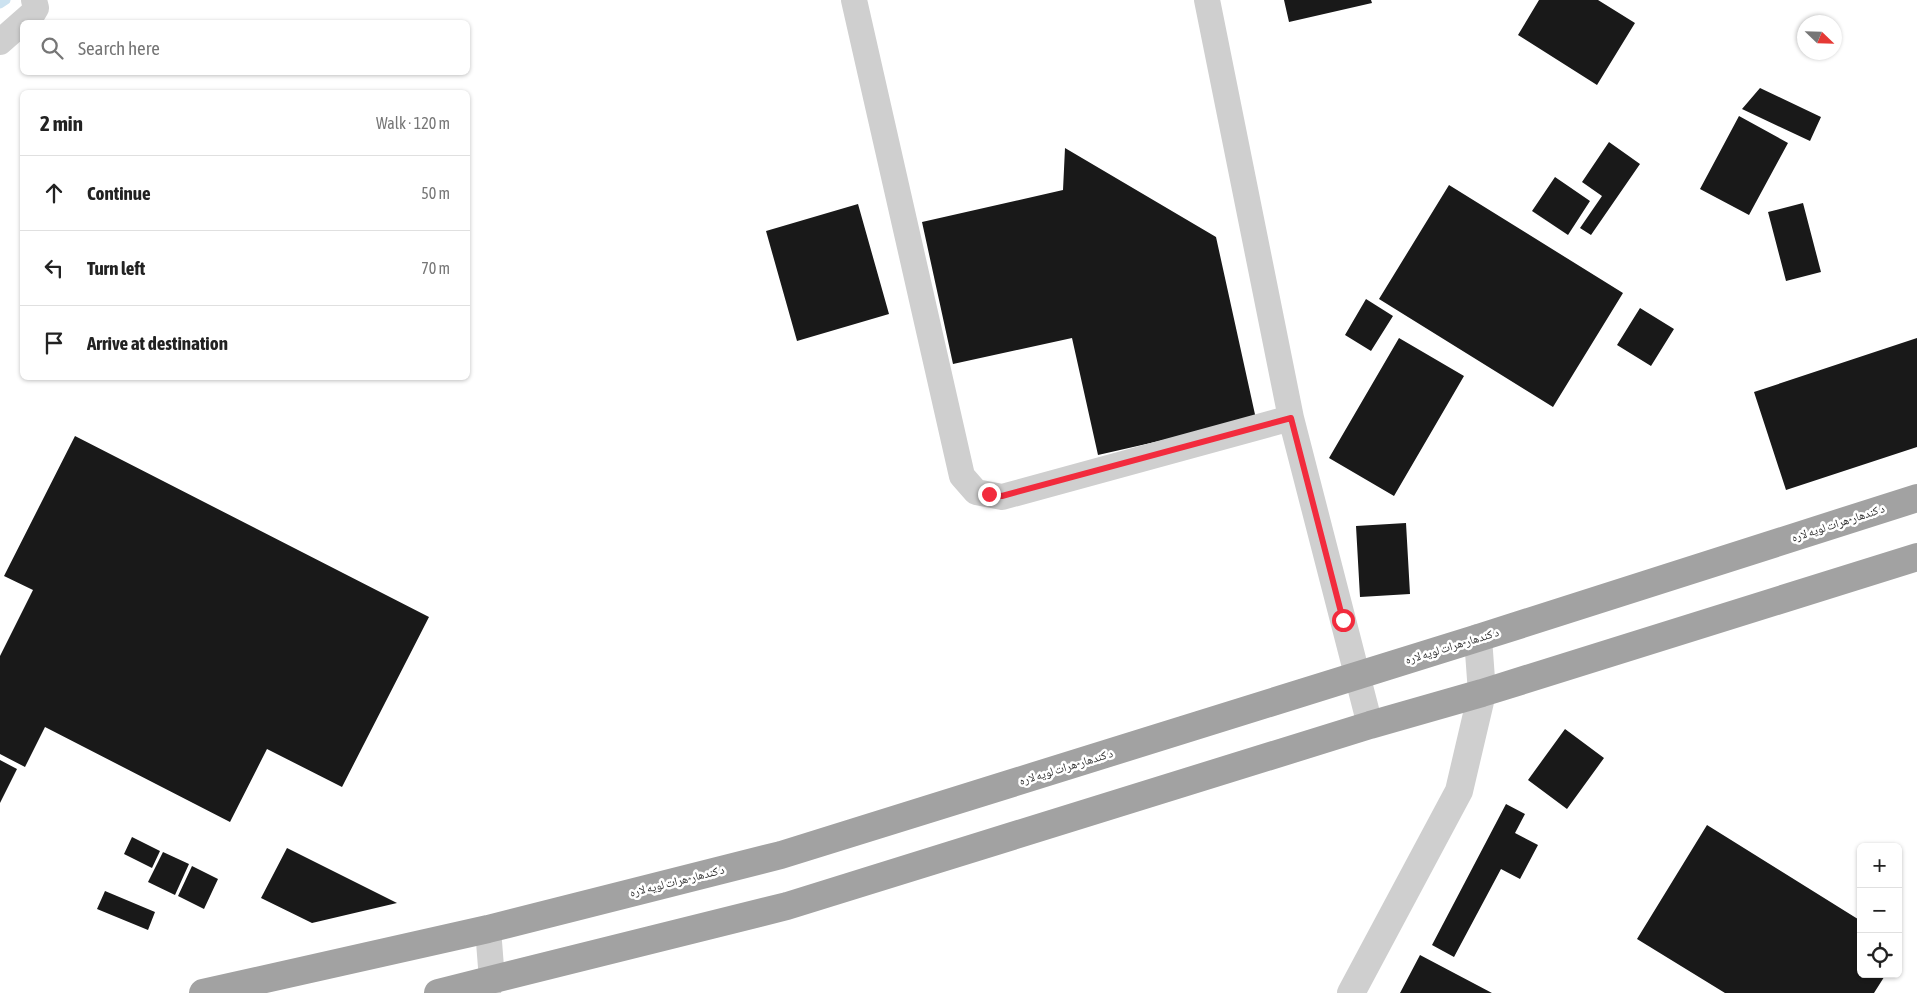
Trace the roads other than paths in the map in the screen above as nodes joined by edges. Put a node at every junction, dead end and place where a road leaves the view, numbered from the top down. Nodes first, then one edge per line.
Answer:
1 (34, 0) edge
2 (854, 0) edge
3 (1207, 0) edge
4 (25, 20) edge
5 (20, 24) edge
6 (0, 42) edge
7 (1291, 418) junction
8 (1917, 498) edge
9 (1917, 557) edge
10 (1478, 638) junction
11 (1358, 676) junction
12 (1482, 693) junction
13 (1370, 725) junction
14 (488, 929) junction
15 (489, 987) edge
16 (203, 993) edge
17 (438, 993) edge
18 (1351, 993) edge

1 - 4 street
2 - 7 street
3 - 7 street
5 - 6 street
7 - 11 street
8 - 10 highway, د کندهار-هرات لويه لاره
9 - 12 highway
10 - 11 highway, د کندهار-هرات لويه لاره
10 - 12 street
11 - 13 street
11 - 14 highway, د کندهار-هرات لويه لاره
12 - 13 highway
12 - 18 street
13 - 15 highway
14 - 15 street
14 - 16 highway, د کندهار-هرات لويه لاره
15 - 17 highway

